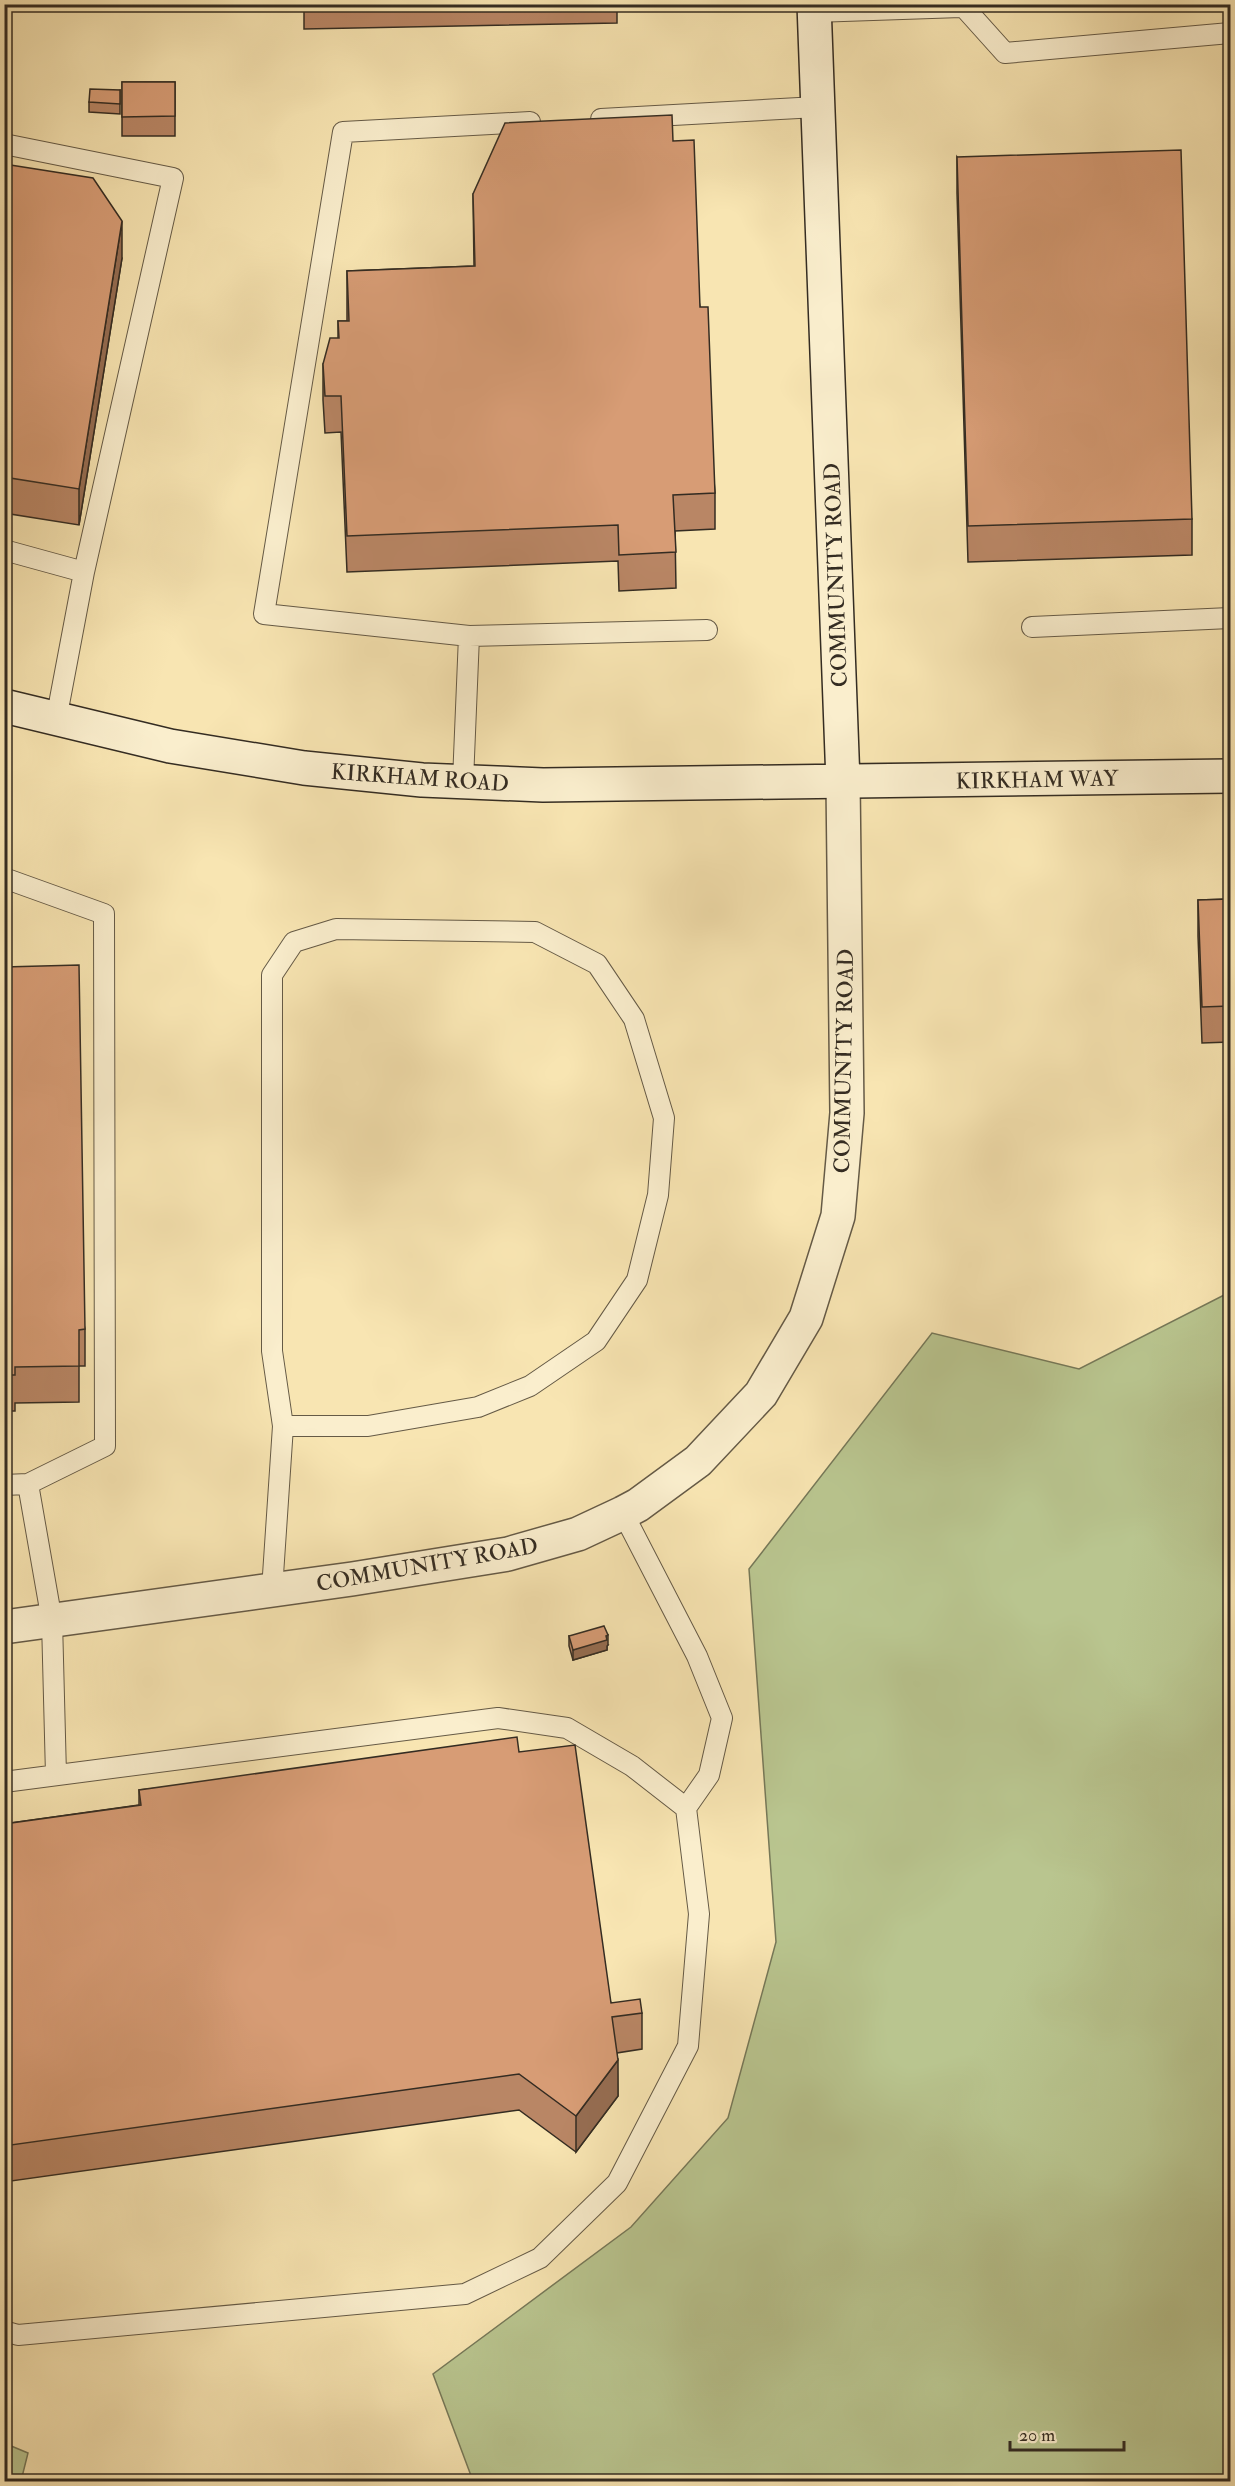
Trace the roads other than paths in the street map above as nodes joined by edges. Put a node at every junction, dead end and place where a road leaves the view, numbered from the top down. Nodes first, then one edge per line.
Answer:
1 (961, 6) edge
2 (814, 8) edge
3 (1230, 33) edge
4 (818, 107) junction
5 (580, 120) edge
6 (545, 122) edge
7 (4, 144) edge
8 (4, 550) edge
9 (84, 572) junction
10 (1230, 618) edge
11 (1032, 627) dead end
12 (707, 630) dead end
13 (469, 636) junction
14 (4, 706) edge
15 (56, 720) junction
16 (1230, 776) edge
17 (463, 781) junction
18 (843, 782) junction
19 (4, 878) edge
20 (283, 1426) junction
21 (28, 1484) junction
22 (4, 1485) edge
23 (623, 1513) junction
24 (272, 1590) junction
25 (52, 1621) junction
26 (4, 1628) edge
27 (56, 1775) junction
28 (4, 1782) edge
29 (686, 1808) junction
30 (4, 2331) edge

1 - 2 lane
1 - 3 lane
2 - 4 main road, COMMUNITY ROAD
4 - 5 lane
4 - 18 main road, COMMUNITY ROAD
6 - 13 lane
7 - 9 lane
8 - 9 lane
9 - 15 lane
10 - 11 lane
12 - 13 lane
13 - 17 lane
14 - 15 main road, KIRKHAM ROAD
15 - 17 main road, KIRKHAM ROAD
16 - 18 main road, KIRKHAM WAY
17 - 18 main road, KIRKHAM ROAD
18 - 23 main road, COMMUNITY ROAD
19 - 21 lane
20 - 20 lane
20 - 24 lane
21 - 22 lane
21 - 25 lane
23 - 24 main road, COMMUNITY ROAD
23 - 29 lane
24 - 25 main road, COMMUNITY ROAD
25 - 26 main road, COMMUNITY ROAD
25 - 27 lane
27 - 28 lane
27 - 29 lane
29 - 30 lane

